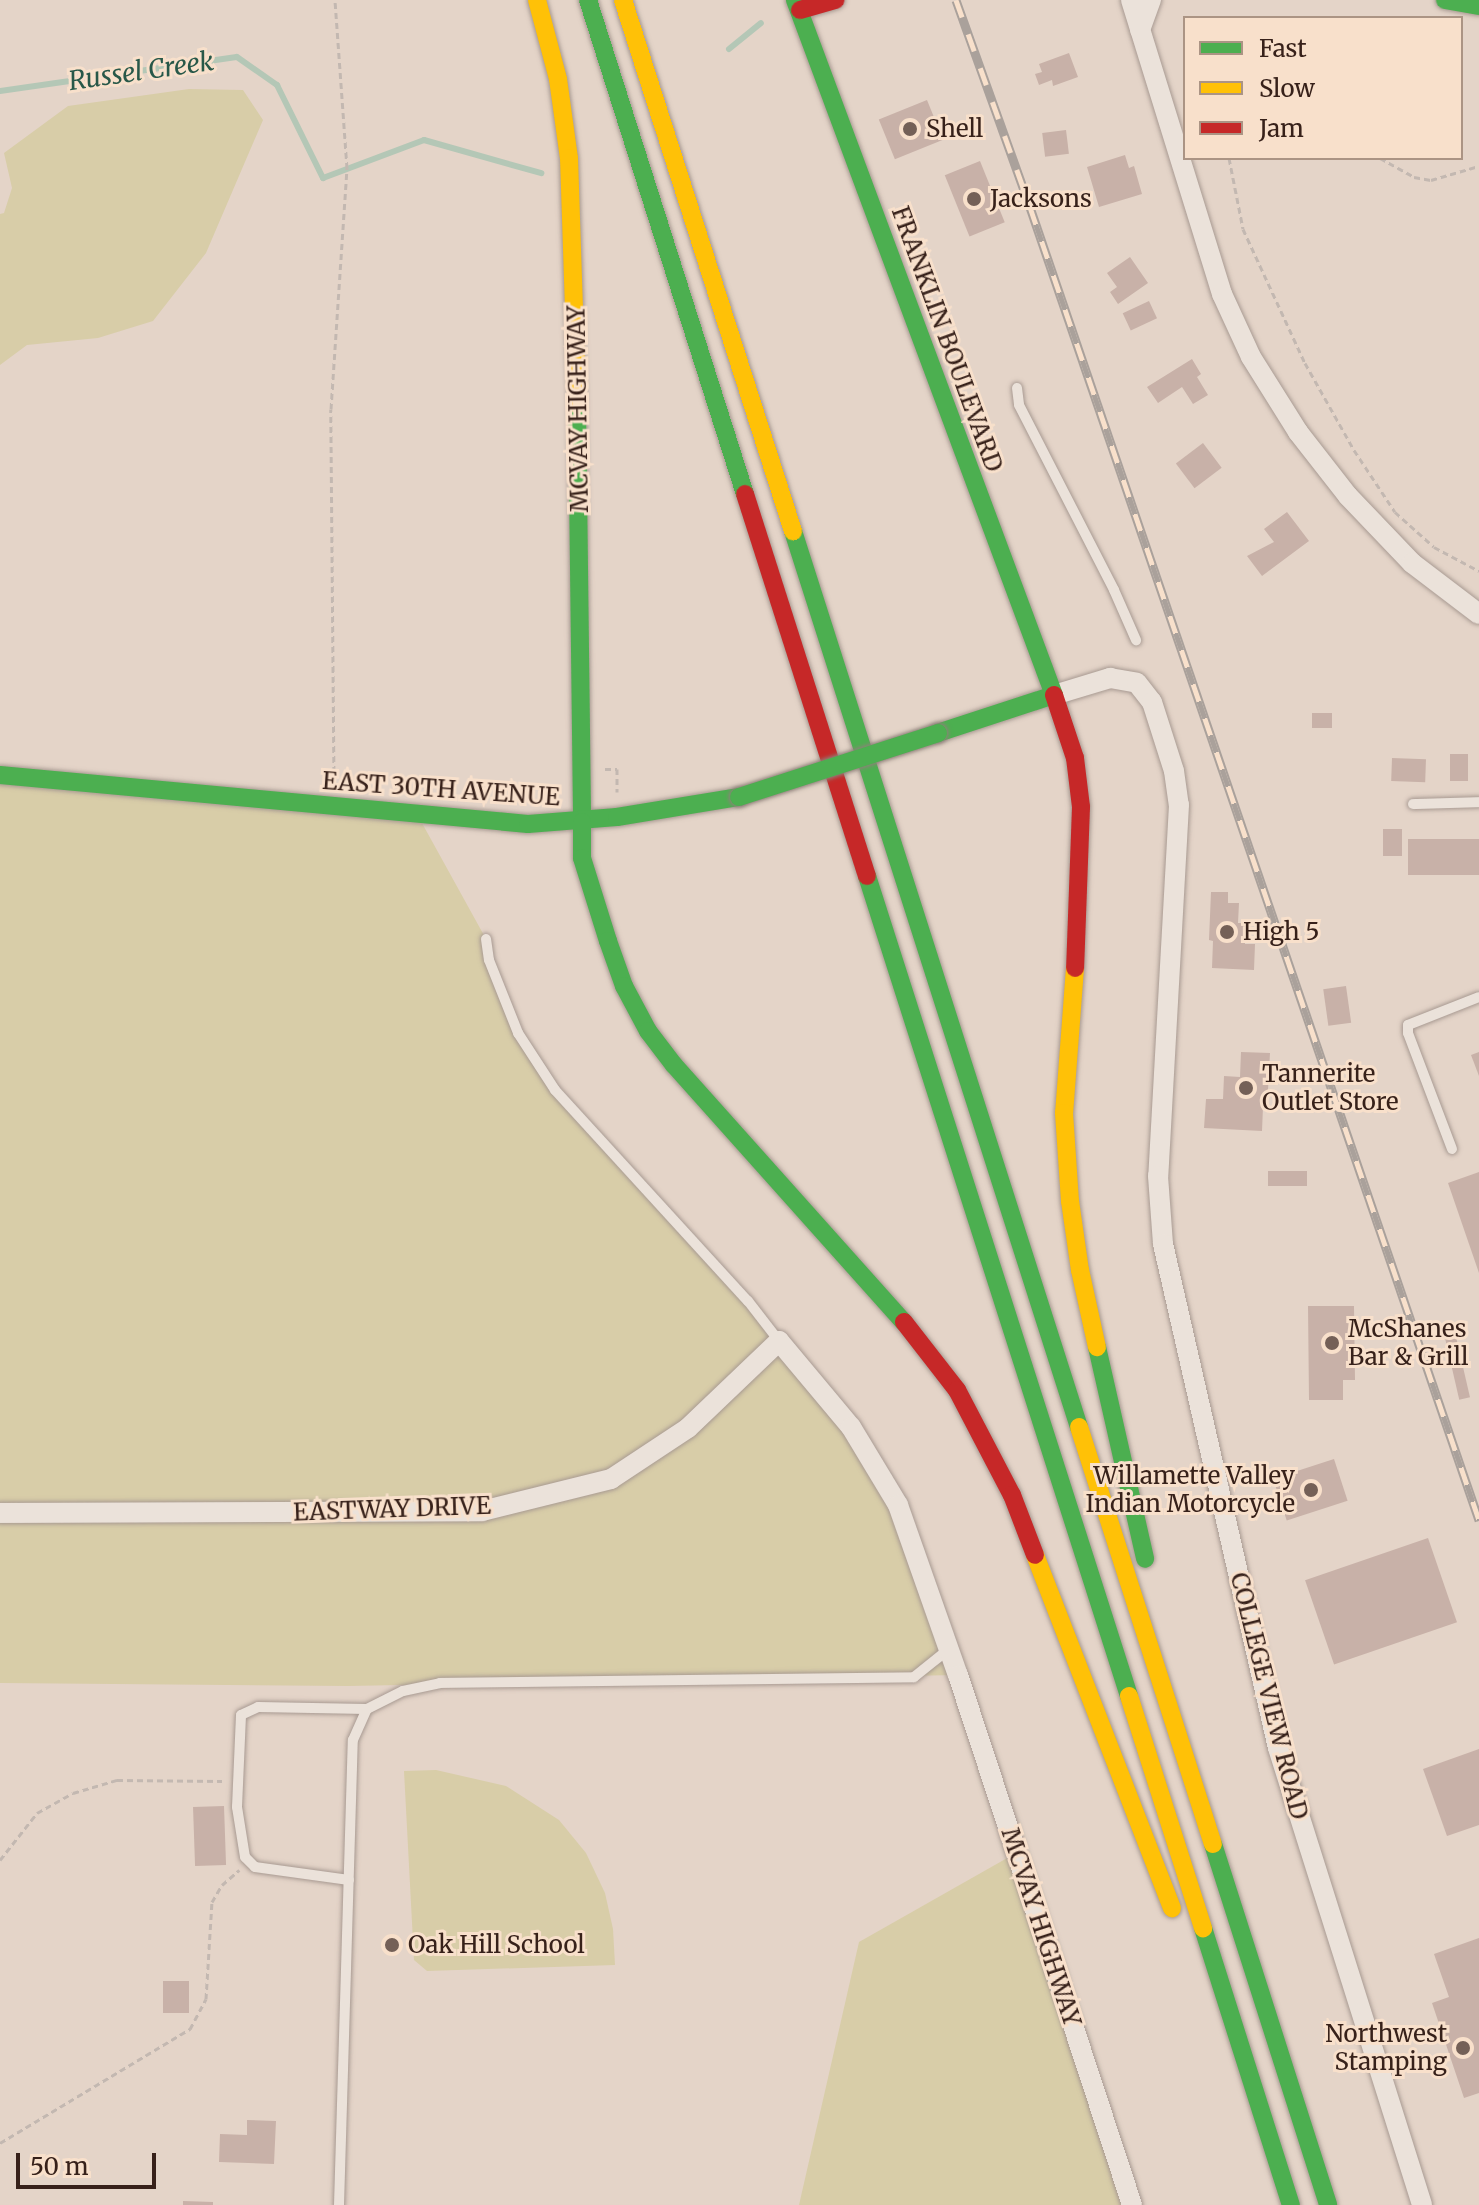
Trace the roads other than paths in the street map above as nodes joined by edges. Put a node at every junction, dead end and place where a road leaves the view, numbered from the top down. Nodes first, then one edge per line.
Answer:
1 (537, 0) edge
2 (588, 0) edge
3 (623, 0) edge
4 (836, 0) edge
5 (1131, 0) edge
6 (1151, 0) edge
7 (1445, 0) edge
8 (797, 5) edge
9 (1479, 6) edge
10 (1140, 30) junction
11 (1017, 388) dead end
12 (1479, 614) edge
13 (1136, 640) dead end
14 (1054, 695) junction
15 (0, 775) edge
16 (1479, 802) edge
17 (1413, 804) dead end
18 (582, 822) junction
19 (486, 939) dead end
20 (1479, 997) edge
21 (1452, 1149) dead end
22 (779, 1341) junction
23 (0, 1513) edge
24 (949, 1649) junction
25 (367, 1709) junction
26 (1208, 1839) junction
27 (349, 1880) junction
28 (1178, 1924) dead end
29 (1195, 1968) dead end
30 (339, 2205) edge
31 (1132, 2205) edge
32 (1289, 2205) edge
33 (1328, 2205) edge
34 (1422, 2205) edge

1 - 18 main road, MCVAY HIGHWAY
2 - 32 main road
3 - 26 main road
4 - 8 main road
5 - 10 street
6 - 10 street
7 - 9 main road
8 - 14 main road, FRANKLIN BOULEVARD
10 - 12 street
11 - 13 lane
14 - 18 main road, EAST 30TH AVENUE, bridge
14 - 26 main road, FRANKLIN BOULEVARD
14 - 34 street, COLLEGE VIEW ROAD
15 - 18 main road, EAST 30TH AVENUE
16 - 17 lane
18 - 28 main road, MCVAY HIGHWAY
19 - 22 lane
20 - 21 lane
22 - 23 street, EASTWAY DRIVE
22 - 24 street
24 - 25 lane
24 - 31 street, MCVAY HIGHWAY
25 - 27 lane
25 - 27 lane
26 - 33 main road
27 - 30 lane
29 - 32 main road

